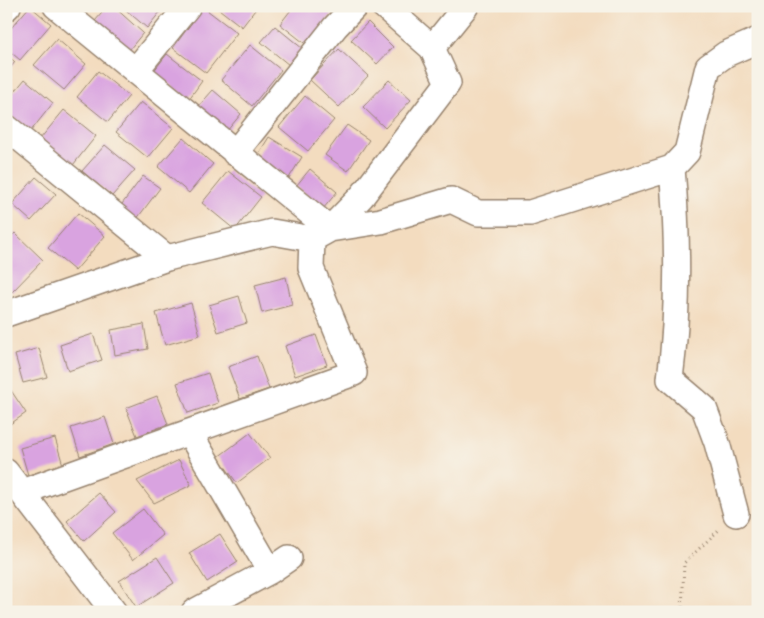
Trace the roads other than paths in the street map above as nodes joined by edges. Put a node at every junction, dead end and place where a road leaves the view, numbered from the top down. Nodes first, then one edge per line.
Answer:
1 (56, 6) edge
2 (188, 6) edge
3 (355, 6) edge
4 (384, 6) edge
5 (466, 6) edge
6 (758, 40) edge
7 (432, 48) junction
8 (136, 70) junction
9 (6, 127) edge
10 (235, 153) junction
11 (672, 168) junction
12 (321, 234) junction
13 (166, 258) junction
14 (9, 309) edge
15 (189, 432) junction
16 (6, 472) edge
17 (22, 492) junction
18 (736, 514) road end
19 (114, 612) edge
20 (194, 612) edge

1 - 8 street
2 - 8 street
3 - 10 street
4 - 7 street
5 - 7 street
6 - 11 street
7 - 12 street
8 - 10 street
9 - 13 street
10 - 12 street
11 - 12 street
11 - 18 street
12 - 13 street
12 - 15 street
13 - 14 street
15 - 17 street
15 - 20 street
16 - 17 street
17 - 19 street

